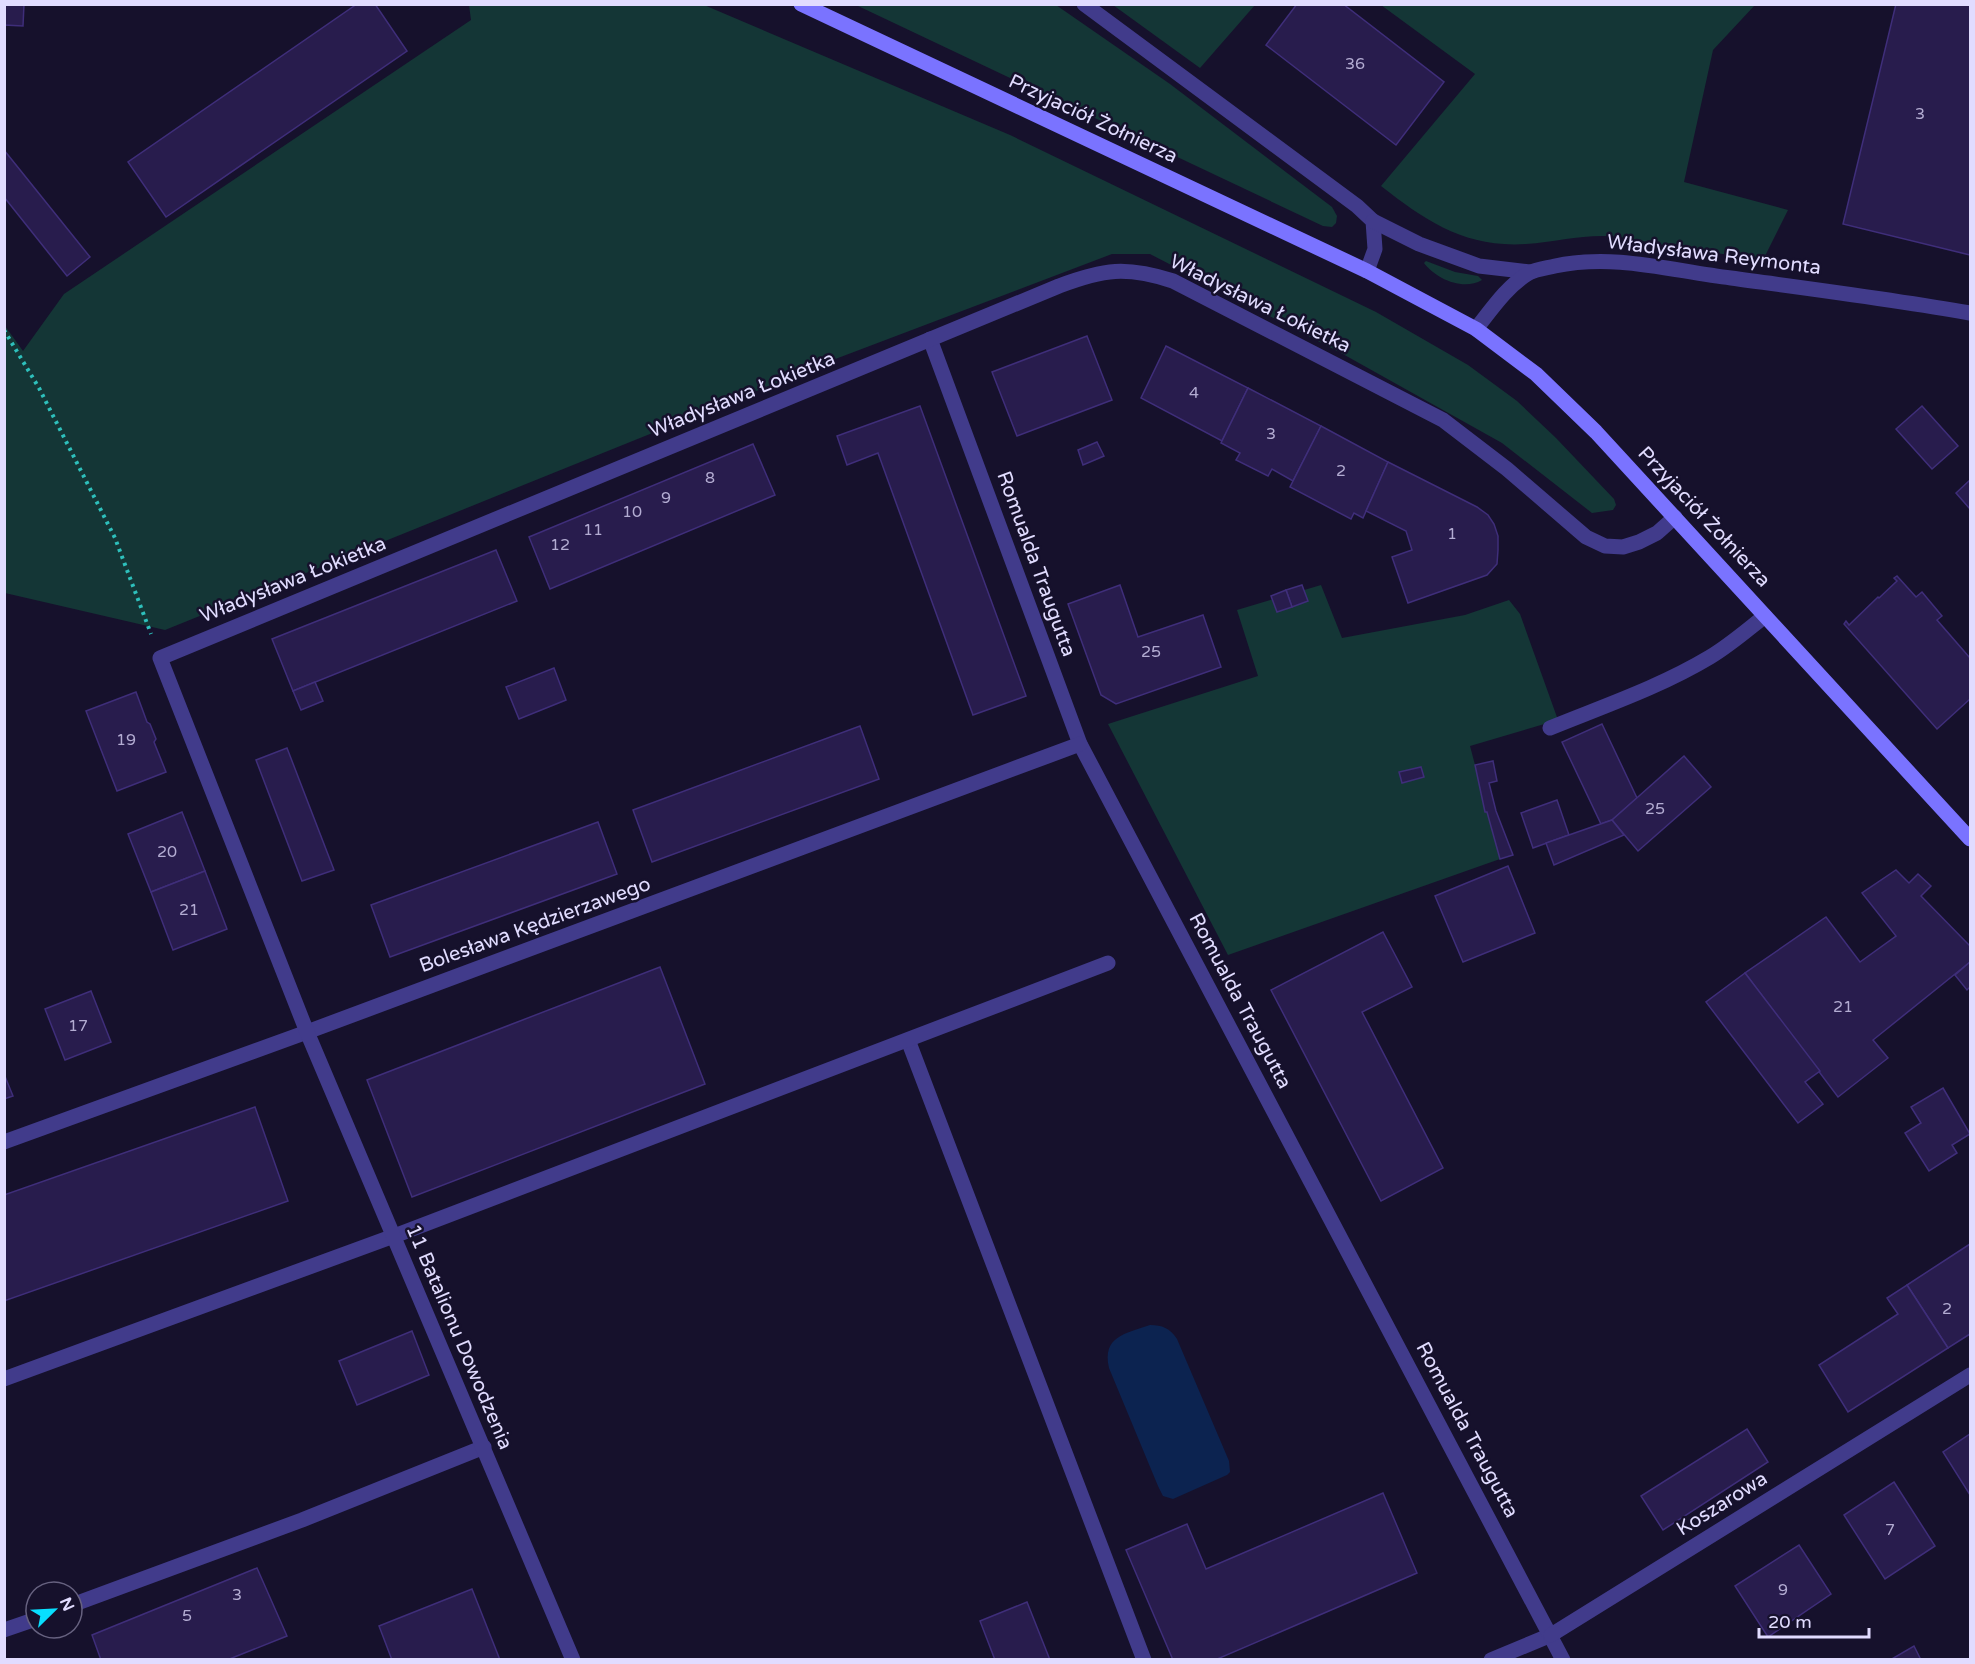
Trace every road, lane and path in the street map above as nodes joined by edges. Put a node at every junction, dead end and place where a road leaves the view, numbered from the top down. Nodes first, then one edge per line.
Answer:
1 (801, 4) edge
2 (1084, 4) edge
3 (1373, 221) junction
4 (1367, 271) junction
5 (1530, 272) junction
6 (1971, 313) edge
7 (1476, 329) junction
8 (4, 330) edge
9 (930, 339) junction
10 (1675, 517) junction
11 (1766, 616) junction
12 (160, 658) junction
13 (1550, 728) dead end
14 (1080, 744) junction
15 (1971, 839) edge
16 (1108, 963) dead end
17 (307, 1032) junction
18 (908, 1040) junction
19 (4, 1142) edge
20 (392, 1236) junction
21 (1971, 1375) edge
22 (4, 1379) edge
23 (484, 1447) junction
24 (84, 1601) edge
25 (24, 1622) edge
26 (4, 1630) edge
27 (1551, 1635) junction
28 (573, 1659) edge
29 (1144, 1659) edge
30 (1491, 1659) edge
31 (1563, 1659) edge

1 - 4 main road, Przyjaciół Żołnierza
2 - 3 street
3 - 4 street
3 - 5 street
4 - 7 main road, Przyjaciół Żołnierza
5 - 6 street, Władysława Reymonta
5 - 7 street, Władysława Reymonta
7 - 10 main road, Przyjaciół Żołnierza
8 - 12 path
9 - 10 street, Władysława Łokietka
9 - 12 street, Władysława Łokietka
9 - 14 street, Romualda Traugutta
10 - 11 main road, Przyjaciół Żołnierza
11 - 13 street
11 - 15 main road, Przyjaciół Żołnierza
12 - 17 street
14 - 17 street, Bolesława Kędzierzawego
14 - 27 street, Romualda Traugutta
16 - 18 street
17 - 19 street, Bolesława Kędzierzawego
17 - 20 street, 11 Batalionu Dowodzenia
18 - 20 street
18 - 29 street
20 - 22 street
20 - 23 street, 11 Batalionu Dowodzenia
21 - 27 street, Koszarowa
23 - 24 street
23 - 28 street, 11 Batalionu Dowodzenia
25 - 26 street
27 - 30 street, Koszarowa
27 - 31 street, Romualda Traugutta

